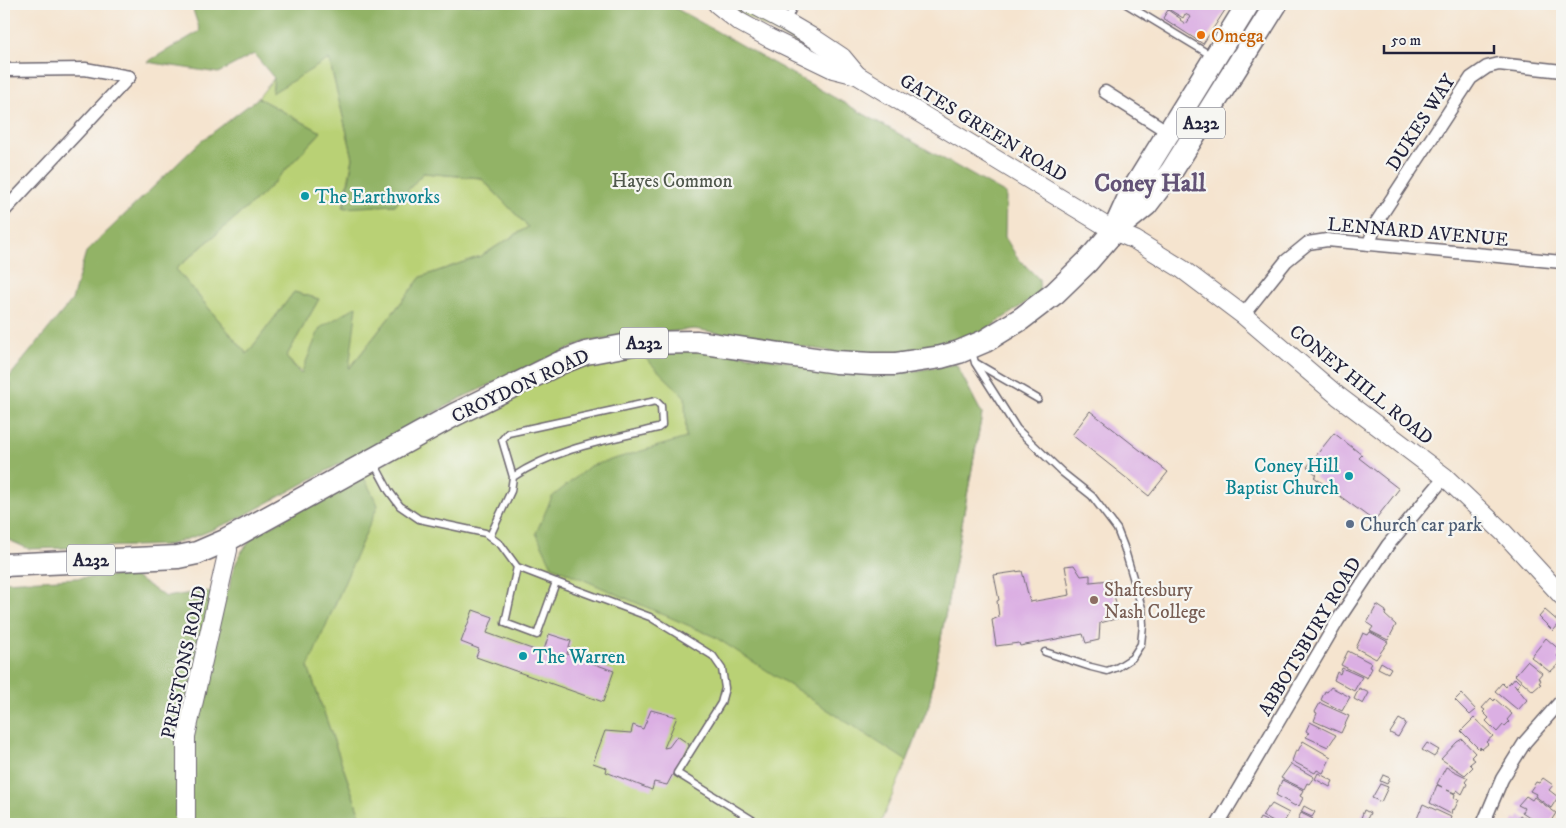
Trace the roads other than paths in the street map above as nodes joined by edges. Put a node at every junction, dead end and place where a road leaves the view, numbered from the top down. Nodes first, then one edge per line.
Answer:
1 (716, 4) edge
2 (749, 4) edge
3 (795, 4) edge
4 (1126, 4) edge
5 (1248, 4) edge
6 (1276, 4) edge
7 (771, 8) edge
8 (786, 22) junction
9 (1214, 57) junction
10 (4, 70) edge
11 (1562, 71) edge
12 (857, 75) junction
13 (1105, 92) dead end
14 (1168, 132) junction
15 (1188, 144) junction
16 (4, 212) edge
17 (1114, 231) junction
18 (1369, 244) junction
19 (1562, 262) edge
20 (1243, 315) junction
21 (973, 355) junction
22 (1038, 399) dead end
23 (372, 460) junction
24 (1445, 477) junction
25 (513, 478) junction
26 (490, 536) junction
27 (227, 540) junction
28 (4, 565) edge
29 (516, 567) junction
30 (556, 582) junction
31 (1562, 596) edge
32 (1045, 652) dead end
33 (1562, 700) edge
34 (186, 824) edge
35 (759, 824) edge
36 (1218, 824) edge
37 (1483, 824) edge

1 - 12 street, GATES GREEN ROAD
2 - 7 street, GATES GREEN ROAD
3 - 8 lane
4 - 9 lane
5 - 9 highway, CROYDON ROAD / A232
6 - 15 highway, CROYDON ROAD / A232
7 - 8 street, GATES GREEN ROAD
8 - 12 street, GATES GREEN ROAD
9 - 14 highway, CROYDON ROAD / A232
10 - 16 street
11 - 18 street, DUKES WAY
12 - 17 street, GATES GREEN ROAD
13 - 14 street
14 - 15 street
14 - 17 highway, CROYDON ROAD / A232
15 - 17 highway, CROYDON ROAD / A232
17 - 20 street, CONEY HILL ROAD
17 - 21 highway, CROYDON ROAD / A232
18 - 19 street, LENNARD AVENUE
18 - 20 street, LENNARD AVENUE
20 - 24 street, CONEY HILL ROAD
21 - 22 lane
21 - 23 highway, CROYDON ROAD / A232
21 - 32 lane
23 - 26 lane
23 - 27 highway, CROYDON ROAD / A232
24 - 31 street, CONEY HILL ROAD
24 - 36 street, ABBOTSBURY ROAD
25 - 25 lane
25 - 26 lane
26 - 29 lane
27 - 28 highway, CROYDON ROAD / A232
27 - 34 street, PRESTONS ROAD
29 - 30 lane
29 - 30 lane
30 - 35 lane
33 - 37 street

